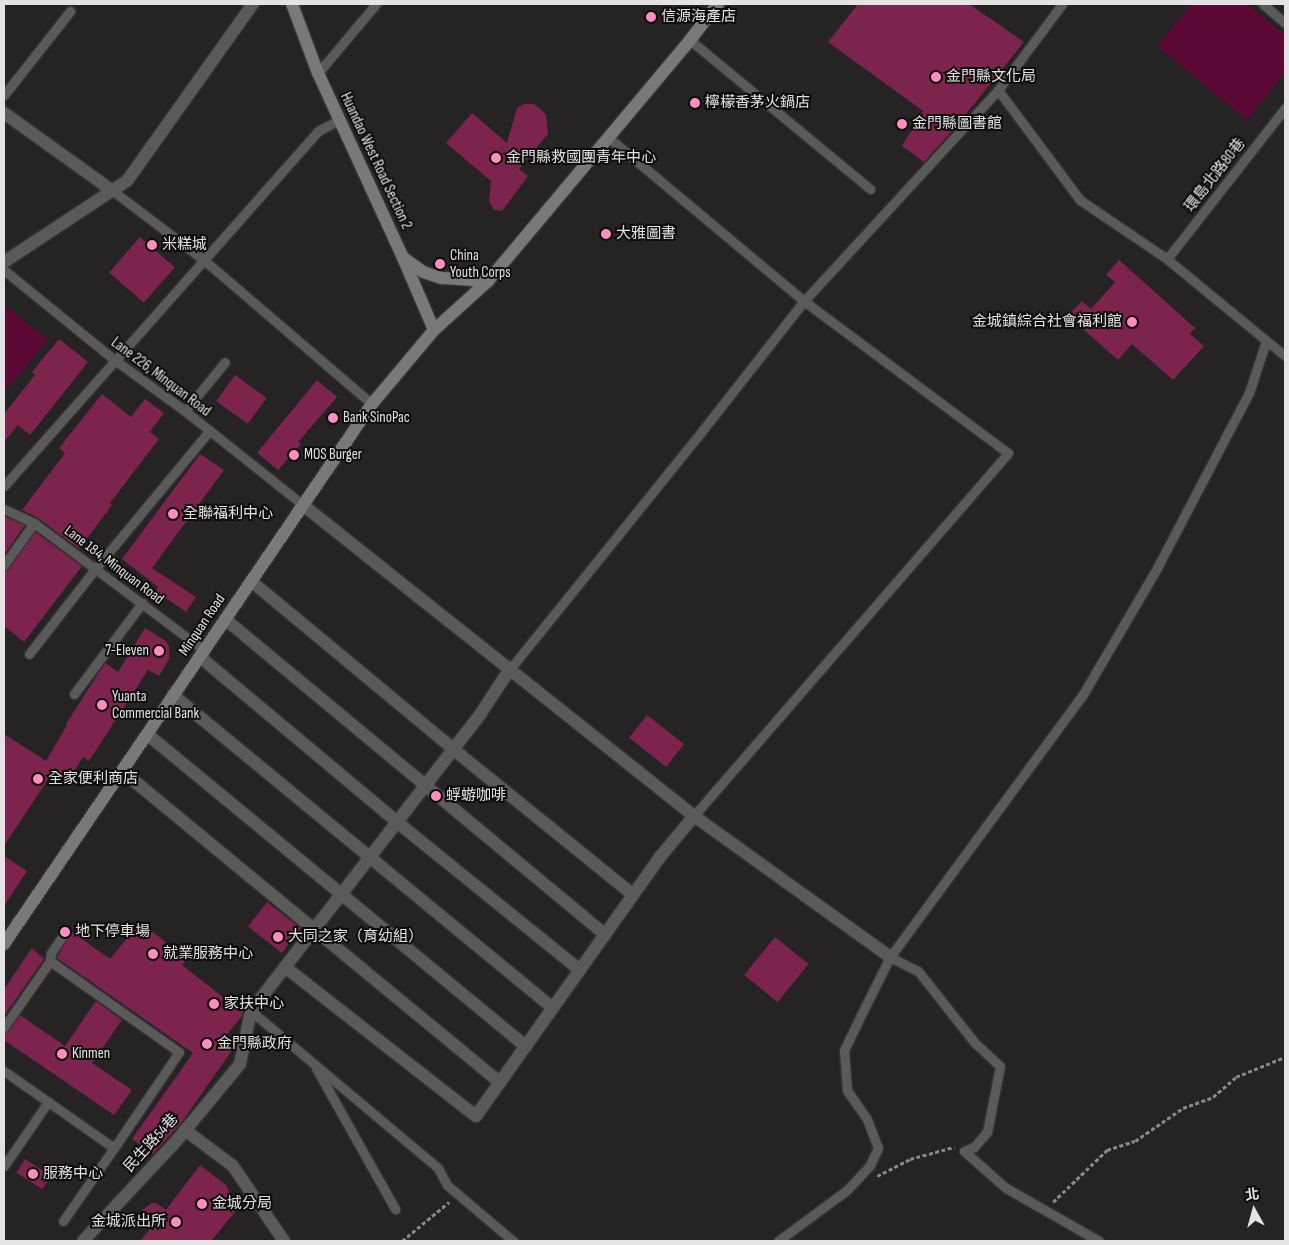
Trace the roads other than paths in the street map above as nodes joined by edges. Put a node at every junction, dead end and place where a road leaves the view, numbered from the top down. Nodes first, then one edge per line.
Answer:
1 (253, 4) edge
2 (292, 4) edge
3 (376, 4) edge
4 (718, 4) edge
5 (1062, 4) edge
6 (1263, 4) edge
7 (70, 11) dead end
8 (1285, 22) edge
9 (690, 40) junction
10 (318, 73) junction
11 (998, 90) junction
12 (4, 95) edge
13 (1285, 108) edge
14 (4, 113) edge
15 (339, 120) junction
16 (609, 138) junction
17 (870, 189) dead end
18 (113, 191) junction
19 (404, 258) junction
20 (1167, 259) junction
21 (204, 260) junction
22 (4, 262) edge
23 (4, 270) edge
24 (488, 281) junction
25 (804, 302) junction
26 (434, 330) junction
27 (1266, 341) junction
28 (1285, 356) edge
29 (116, 361) junction
30 (225, 362) dead end
31 (372, 404) junction
32 (185, 411) junction
33 (210, 430) junction
34 (4, 486) edge
35 (303, 505) junction
36 (4, 509) edge
37 (34, 523) junction
38 (4, 565) edge
39 (95, 569) junction
40 (251, 582) junction
41 (142, 603) junction
42 (225, 620) junction
43 (202, 653) junction
44 (29, 654) dead end
45 (510, 669) junction
46 (74, 694) dead end
47 (174, 695) junction
48 (147, 734) junction
49 (452, 750) junction
50 (122, 771) junction
51 (425, 785) junction
52 (694, 816) junction
53 (397, 822) junction
54 (369, 857) junction
55 (342, 893) junction
56 (633, 895) junction
57 (314, 929) junction
58 (64, 932) dead end
59 (606, 934) junction
60 (4, 944) edge
61 (890, 957) junction
62 (50, 961) junction
63 (286, 967) junction
64 (580, 970) junction
65 (553, 1008) junction
66 (251, 1011) junction
67 (4, 1027) edge
68 (526, 1046) junction
69 (313, 1063) junction
70 (4, 1070) edge
71 (500, 1083) junction
72 (48, 1102) junction
73 (185, 1130) junction
74 (114, 1148) junction
75 (4, 1166) edge
76 (395, 1209) dead end
77 (62, 1221) dead end
78 (83, 1241) edge
79 (284, 1241) edge
80 (513, 1241) edge
81 (778, 1241) edge
82 (1099, 1241) edge

1 - 18 street
2 - 10 main road, Huandao West Road Section 2
3 - 10 lane
4 - 9 main road, Minquan Road
5 - 11 lane
6 - 8 lane
7 - 12 lane
9 - 16 main road, Minquan Road
9 - 17 lane
10 - 15 main road, Huandao West Road Section 2
11 - 20 lane
11 - 25 lane
13 - 20 lane, 環島北路80巷
14 - 18 street
15 - 19 main road, Huandao West Road Section 2
15 - 21 lane
16 - 24 main road, Minquan Road
16 - 25 lane
18 - 21 lane
18 - 22 street
19 - 24 main road
19 - 26 main road, Huandao West Road Section 2
20 - 27 lane
21 - 29 lane
21 - 31 lane
23 - 29 lane, Lane 226, Minquan Road
24 - 26 main road, Minquan Road
25 - 45 lane
25 - 52 lane
26 - 31 main road, Minquan Road
27 - 28 lane
27 - 61 lane
29 - 32 lane, Lane 226, Minquan Road
29 - 34 lane
30 - 32 lane
31 - 35 main road, Minquan Road
32 - 33 lane, Lane 226, Minquan Road
33 - 35 lane, Lane 226, Minquan Road
33 - 39 lane
35 - 40 main road, Minquan Road
35 - 45 street
36 - 37 lane, Lane 184, Minquan Road
37 - 38 lane
37 - 39 lane, Lane 184, Minquan Road
39 - 41 lane, Lane 184, Minquan Road
39 - 44 lane
40 - 42 main road, Minquan Road
40 - 49 street
41 - 43 lane, Lane 184, Minquan Road
41 - 46 lane
42 - 43 main road, Minquan Road
42 - 51 street
43 - 47 main road, Minquan Road
43 - 53 street
45 - 49 street
45 - 52 street
47 - 48 main road, Minquan Road
47 - 54 street
48 - 50 main road, Minquan Road
48 - 55 street
49 - 51 street
49 - 56 street
50 - 57 street
50 - 60 main road, Minquan Road
51 - 53 street
51 - 59 street
52 - 56 street
52 - 61 street
53 - 54 street
53 - 64 street
54 - 55 street
54 - 65 street
55 - 57 street
55 - 68 street
56 - 59 street
57 - 63 street
57 - 71 street
58 - 62 lane
59 - 64 street
61 - 81 lane
61 - 82 lane
62 - 67 lane
62 - 74 lane
63 - 66 street
63 - 71 street
64 - 65 street
65 - 68 street
66 - 69 lane
66 - 73 street, 民生路54巷
68 - 71 street
69 - 76 lane
69 - 80 lane
70 - 72 lane
72 - 74 lane
72 - 75 lane
73 - 78 street, 民生路54巷
73 - 79 street
74 - 77 lane

